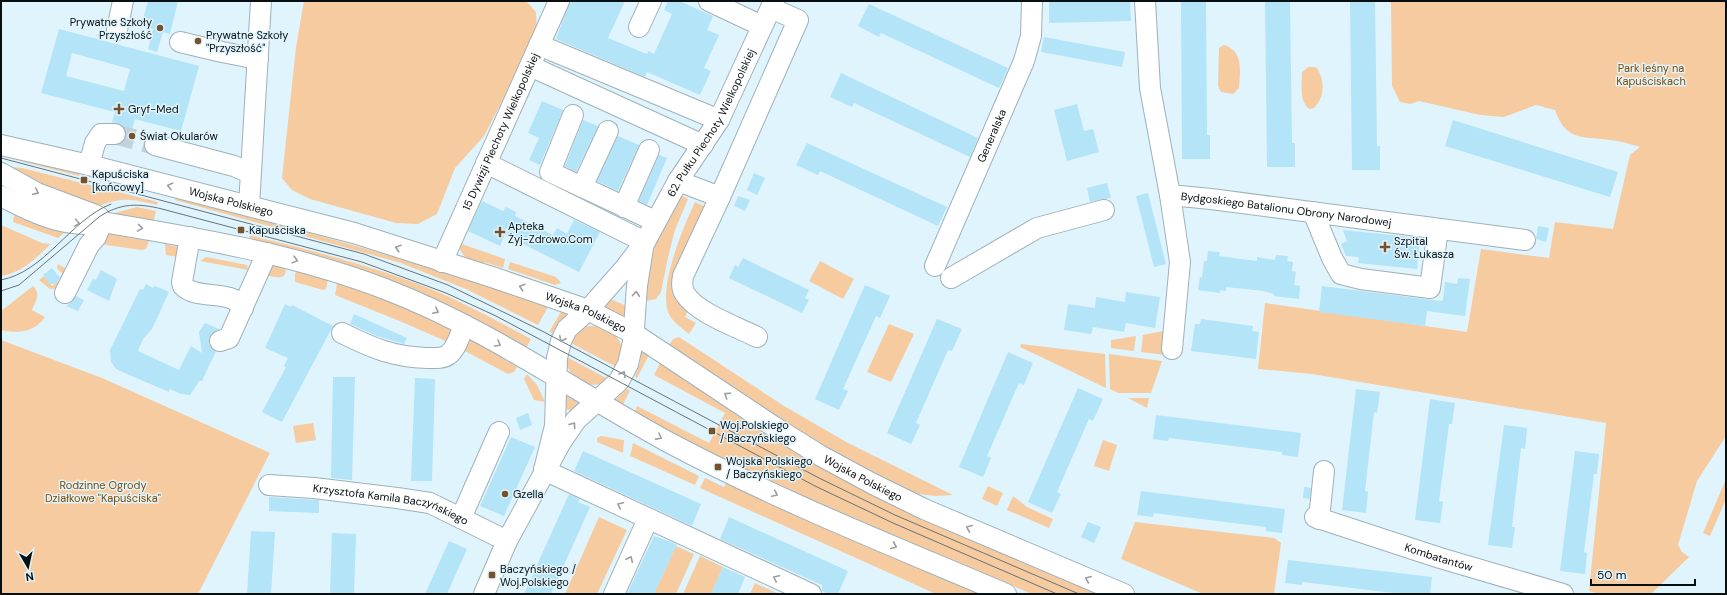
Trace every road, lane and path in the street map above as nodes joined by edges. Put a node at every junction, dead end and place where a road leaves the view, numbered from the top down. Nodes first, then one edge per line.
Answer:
1 (123, 1) edge
2 (261, 1) edge
3 (559, 1) edge
4 (651, 1) edge
5 (709, 1) edge
6 (1032, 1) edge
7 (1145, 1) edge
8 (772, 4) edge
9 (762, 26) junction
10 (639, 27) dead end
11 (117, 30) dead end
12 (180, 42) dead end
13 (539, 45) junction
14 (258, 59) junction
15 (530, 66) junction
16 (573, 115) dead end
17 (719, 120) junction
18 (608, 131) dead end
19 (116, 134) tunnel mouth
20 (155, 145) tunnel mouth
21 (703, 145) junction
22 (1, 146) edge
23 (649, 150) dead end
24 (486, 163) junction
25 (89, 165) junction
26 (250, 173) junction
27 (1, 174) edge
28 (678, 181) junction
29 (582, 187) junction
30 (1170, 195) junction
31 (1, 196) edge
32 (720, 197) junction
33 (249, 206) junction
34 (624, 207) junction
35 (1104, 210) dead end
36 (1313, 212) junction
37 (654, 221) junction
38 (1438, 229) junction
39 (99, 230) junction
40 (190, 236) junction
41 (1524, 240) dead end
42 (644, 242) junction
43 (267, 253) junction
44 (442, 262) junction
45 (935, 266) dead end
46 (85, 275) dead end
47 (951, 278) dead end
48 (65, 294) dead end
49 (243, 308) junction
50 (588, 310) junction
51 (464, 325) junction
52 (342, 333) dead end
53 (634, 333) junction
54 (757, 337) dead end
55 (220, 341) dead end
56 (1172, 350) dead end
57 (557, 379) junction
58 (595, 401) junction
59 (499, 432) dead end
60 (544, 470) junction
61 (1324, 471) dead end
62 (269, 485) dead end
63 (461, 518) junction
64 (648, 519) junction
65 (507, 541) junction
66 (484, 594) edge
67 (614, 594) edge
68 (811, 594) edge
69 (1006, 594) edge
70 (1124, 594) edge
71 (1563, 594) edge

1 - 11 street
2 - 14 street
3 - 13 street, 15 Dywizji Piechoty Wielkopolskiej
4 - 10 street
5 - 9 street
6 - 45 street, Generalska
7 - 30 street, Bydgoskiego Batalionu Obrony Narodowej
8 - 9 street, 62. Pułku Piechoty Wielkopolskiej
8 - 32 street
9 - 17 street, 62. Pułku Piechoty Wielkopolskiej
12 - 14 street
13 - 15 street, 15 Dywizji Piechoty Wielkopolskiej
13 - 17 street
14 - 26 street
15 - 21 street
15 - 24 street, 15 Dywizji Piechoty Wielkopolskiej
16 - 29 street
17 - 21 street, 62. Pułku Piechoty Wielkopolskiej
18 - 29 street
19 - 25 street
20 - 26 street
21 - 28 street, 62. Pułku Piechoty Wielkopolskiej
22 - 25 street, Wojska Polskiego
23 - 34 street
24 - 42 street
24 - 44 street, 15 Dywizji Piechoty Wielkopolskiej
33 -> 25 street, Wojska Polskiego
26 - 33 street
27 -> 39 street
28 - 32 street
28 - 37 street, 62. Pułku Piechoty Wielkopolskiej
29 - 34 street
30 - 36 street, Bydgoskiego Batalionu Obrony Narodowej
30 - 56 street
31 -> 39 street
32 - 54 street
44 -> 33 street, Wojska Polskiego
34 - 37 street
35 - 47 street
36 - 38 street, Bydgoskiego Batalionu Obrony Narodowej
36 - 38 street
37 - 42 street, 62. Pułku Piechoty Wielkopolskiej
38 - 41 street, Bydgoskiego Batalionu Obrony Narodowej
39 -> 40 street
39 - 46 street
39 - 48 street
40 - 43 street
40 - 49 street
42 - 50 street
53 -> 42 street
43 - 49 street
43 -> 51 street
50 -> 44 street, Wojska Polskiego
49 - 55 street
50 - 53 street, Wojska Polskiego
50 -> 57 street
51 - 52 street
51 -> 57 street
58 -> 53 street
70 -> 53 street, Wojska Polskiego
57 - 58 street
57 - 60 street
60 -> 58 street
58 -> 69 street
59 - 63 street
64 -> 60 street
60 - 65 street
61 - 71 street, Kombatantów
62 - 63 street, Krzysztofa Kamila Baczyńskiego
63 - 65 street, Krzysztofa Kamila Baczyńskiego
67 -> 64 street
68 -> 64 street
65 - 66 street

